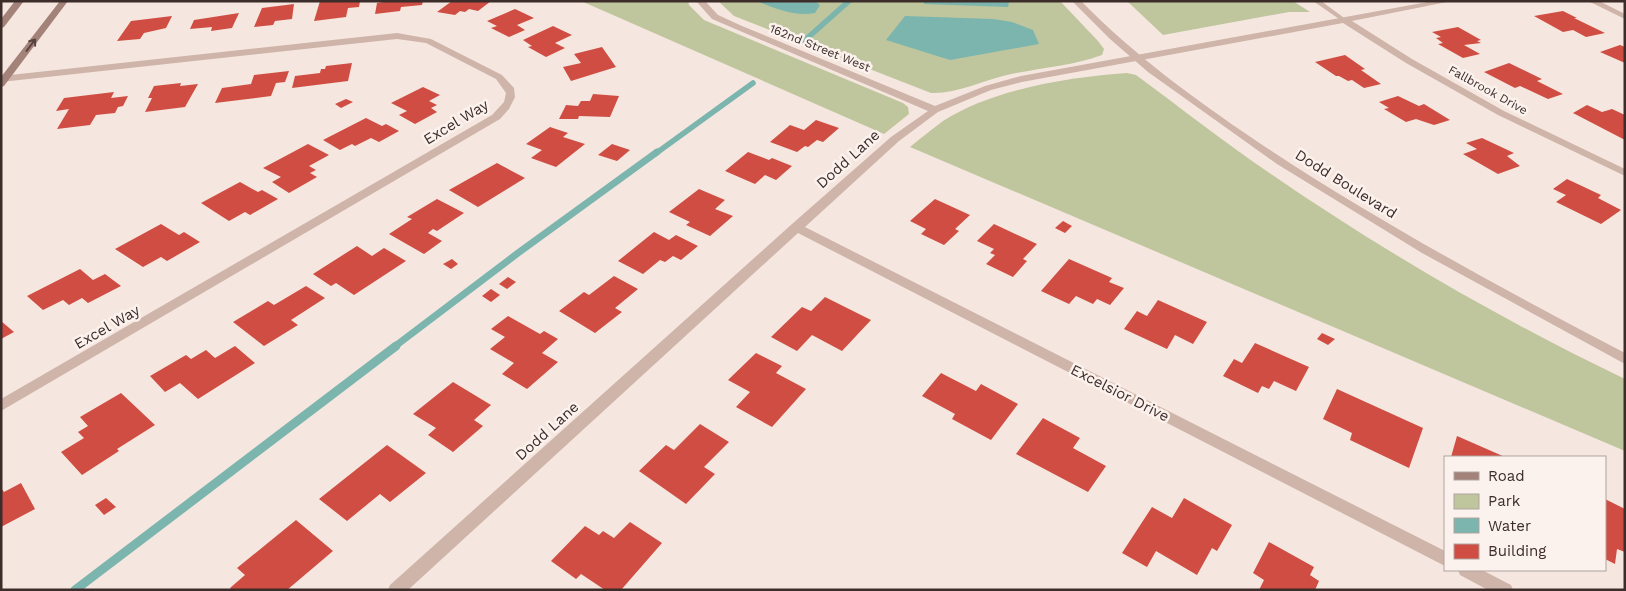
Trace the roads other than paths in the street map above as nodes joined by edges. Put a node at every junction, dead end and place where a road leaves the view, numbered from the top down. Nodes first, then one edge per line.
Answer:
1 (20, 1) edge
2 (64, 1) edge
3 (700, 1) edge
4 (1076, 1) edge
5 (1316, 1) edge
6 (1448, 1) edge
7 (1592, 1) edge
8 (1625, 17) edge
9 (1344, 20) junction
10 (1, 25) edge
11 (1135, 58) junction
12 (3, 80) edge
13 (935, 110) junction
14 (1625, 173) edge
15 (796, 227) junction
16 (1625, 358) edge
17 (1, 406) edge
18 (1444, 558) edge
19 (1468, 571) edge
20 (396, 590) edge
21 (1505, 590) edge

1 - 10 main road
12 -> 2 main road
3 - 13 street, 162nd Street West
4 - 11 street, Dodd Boulevard
5 - 9 lane
6 - 9 street, Dodd Lane
7 - 8 street
9 - 11 street, Dodd Lane
9 - 14 street, Fallbrook Drive
11 - 13 street, Dodd Lane
11 - 16 street, Dodd Boulevard
12 - 17 street, Excel Way
13 - 15 street, Dodd Lane
15 - 18 street, Excelsior Drive
15 - 20 street, Dodd Lane
19 - 21 street

